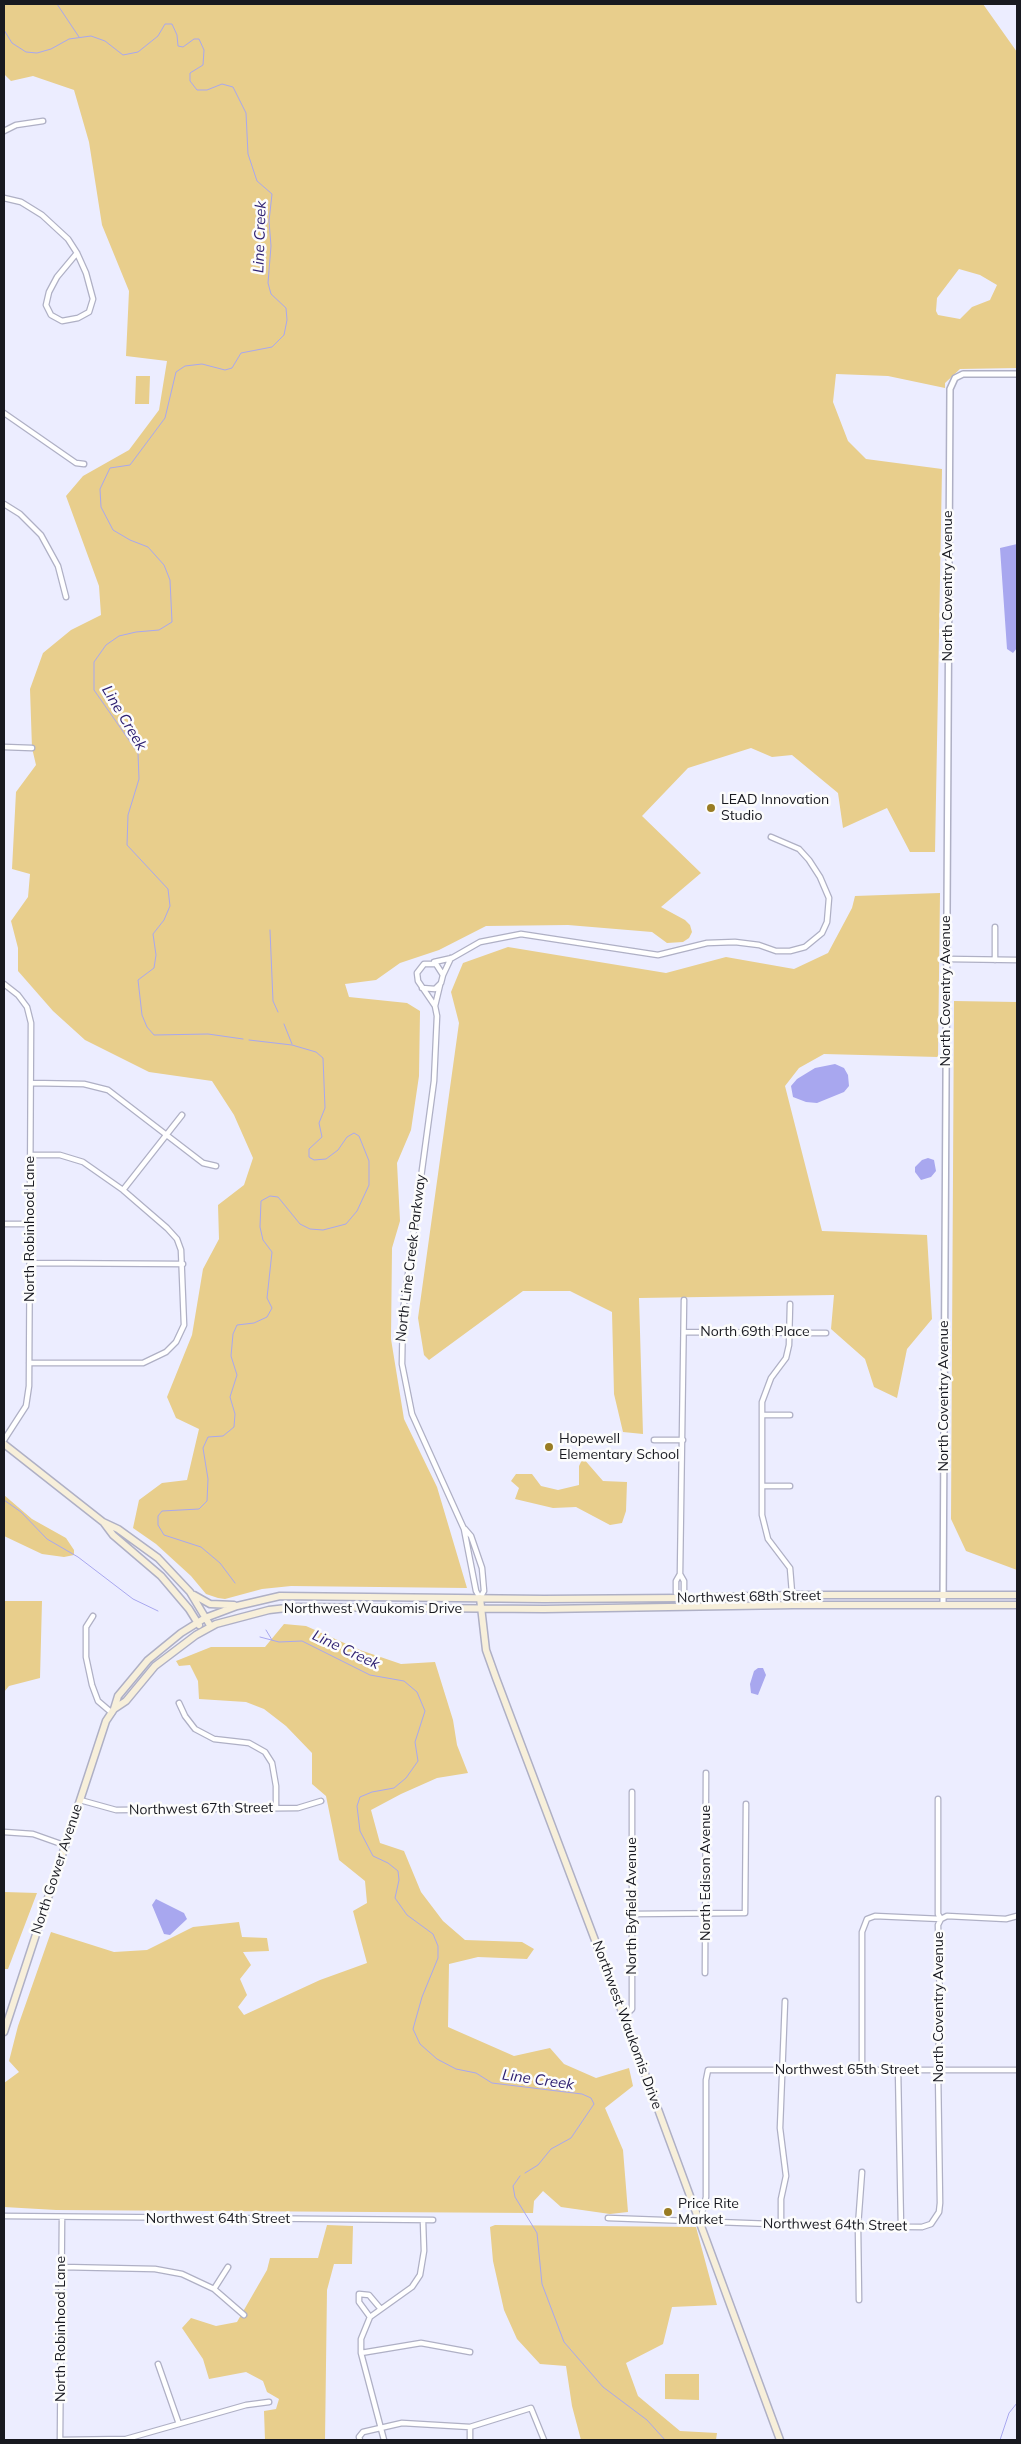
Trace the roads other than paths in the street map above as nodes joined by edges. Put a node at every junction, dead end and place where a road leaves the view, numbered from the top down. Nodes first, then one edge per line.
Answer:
1 (43, 121) dead end
2 (4, 130) edge
3 (4, 198) edge
4 (77, 253) junction
5 (1017, 374) edge
6 (4, 413) edge
7 (84, 464) dead end
8 (4, 504) edge
9 (66, 597) dead end
10 (4, 747) edge
11 (32, 748) dead end
12 (771, 837) dead end
13 (995, 928) dead end
14 (452, 958) junction
15 (948, 959) junction
16 (995, 960) junction
17 (1017, 960) edge
18 (433, 963) junction
19 (443, 975) junction
20 (441, 983) junction
21 (4, 984) edge
22 (422, 988) junction
23 (435, 1006) junction
24 (31, 1083) junction
25 (182, 1115) dead end
26 (167, 1134) junction
27 (31, 1155) junction
28 (216, 1166) dead end
29 (123, 1190) junction
30 (4, 1224) edge
31 (30, 1224) junction
32 (30, 1263) junction
33 (183, 1264) junction
34 (684, 1300) dead end
35 (790, 1304) dead end
36 (684, 1332) junction
37 (790, 1333) junction
38 (826, 1333) dead end
39 (29, 1363) junction
40 (763, 1415) junction
41 (790, 1415) dead end
42 (4, 1440) edge
43 (654, 1440) dead end
44 (682, 1440) junction
45 (4, 1444) edge
46 (762, 1486) junction
47 (790, 1486) dead end
48 (103, 1522) junction
49 (464, 1528) junction
50 (190, 1592) junction
51 (793, 1595) junction
52 (943, 1595) junction
53 (1017, 1595) edge
54 (280, 1596) joint
55 (480, 1598) junction
56 (680, 1598) junction
57 (544, 1599) junction
58 (943, 1604) junction
59 (793, 1605) junction
60 (1017, 1605) edge
61 (237, 1606) junction
62 (681, 1608) junction
63 (480, 1609) junction
64 (544, 1609) junction
65 (93, 1616) dead end
66 (205, 1618) junction
67 (198, 1623) junction
68 (211, 1627) junction
69 (203, 1631) junction
70 (179, 1704) dead end
71 (113, 1711) junction
72 (706, 1773) dead end
73 (632, 1792) dead end
74 (938, 1799) dead end
75 (80, 1800) junction
76 (321, 1800) dead end
77 (746, 1804) dead end
78 (276, 1808) junction
79 (4, 1832) edge
80 (64, 1845) junction
81 (632, 1914) junction
82 (706, 1914) junction
83 (1017, 1916) edge
84 (941, 1919) junction
85 (705, 1973) dead end
86 (785, 2001) dead end
87 (624, 2017) junction
88 (4, 2032) edge
89 (898, 2069) junction
90 (782, 2070) junction
91 (862, 2070) junction
92 (938, 2070) junction
93 (1017, 2070) edge
94 (862, 2172) dead end
95 (4, 2216) edge
96 (937, 2216) joint
97 (62, 2218) junction
98 (608, 2218) dead end
99 (423, 2220) junction
100 (433, 2220) dead end
101 (700, 2222) junction
102 (780, 2225) junction
103 (858, 2226) junction
104 (901, 2227) junction
105 (62, 2267) junction
106 (228, 2267) dead end
107 (214, 2288) junction
108 (859, 2300) dead end
109 (380, 2308) junction
110 (244, 2315) dead end
111 (370, 2317) junction
112 (470, 2352) dead end
113 (361, 2353) junction
114 (158, 2364) dead end
115 (269, 2402) dead end
116 (179, 2424) junction
117 (381, 2427) junction
118 (470, 2427) junction
119 (60, 2440) edge
120 (360, 2440) edge
121 (384, 2440) edge
122 (470, 2440) edge
123 (544, 2440) edge
124 (780, 2440) edge

1 - 2 street
3 - 4 street
4 - 4 street
5 - 15 street, North Coventry Avenue
6 - 7 street
8 - 9 street
10 - 11 street
12 - 14 street
13 - 16 street
14 - 18 street
14 - 19 street, North Line Creek Parkway
15 - 16 street
15 - 52 street, North Coventry Avenue
16 - 17 street
18 - 19 street
18 - 22 street
19 - 20 street, North Line Creek Parkway
20 - 22 street
20 - 23 street, North Line Creek Parkway
21 - 24 street, North Robinhood Lane
22 - 23 street
23 - 49 street, North Line Creek Parkway
24 - 26 street
24 - 27 street, North Robinhood Lane
25 - 26 street
26 - 28 street
26 - 29 street
27 - 29 street
27 - 31 street, North Robinhood Lane
29 - 33 street
30 - 31 street
31 - 32 street, North Robinhood Lane
32 - 33 street
32 - 39 street, North Robinhood Lane
33 - 39 street
34 - 36 street
35 - 37 street
36 - 37 street, North 69th Place
36 - 44 street
37 - 38 street, North 69th Place
37 - 40 street
39 - 42 street, North Robinhood Lane
40 - 41 street
40 - 46 street
43 - 44 street
44 - 56 street
45 - 48 main road
46 - 47 street
46 - 51 street
48 - 50 main road
48 - 67 main road
49 - 55 street, North Line Creek Parkway
49 - 55 street, North Line Creek Parkway
50 - 61 main road
50 - 66 main road
51 - 52 main road, Northwest 68th Street
51 - 56 main road, Northwest 68th Street
51 - 59 street
52 - 53 main road, Northwest 68th Street
52 - 58 street, North Coventry Avenue
54 - 55 main road, Northwest Waukomis Drive
54 - 61 main road, North Gower Avenue
55 - 57 main road, Northwest 68th Street
55 - 63 main road, Northwest Waukomis Drive
56 - 57 main road, Northwest 68th Street
56 - 62 street
57 - 64 main road
58 - 59 main road, Northwest 68th Street
58 - 60 main road, Northwest 68th Street
59 - 62 main road, Northwest 68th Street
61 - 66 main road, North Gower Avenue
62 - 64 main road, Northwest 68th Street
63 - 64 main road, Northwest 68th Street
63 - 68 main road, Northwest Waukomis Drive
63 - 87 main road, Northwest Waukomis Drive
65 - 71 street
66 - 67 main road, North Gower Avenue
66 - 68 main road
67 - 69 main road
67 - 71 main road, North Gower Avenue
68 - 69 main road, North Gower Avenue
69 - 71 main road, North Gower Avenue
70 - 78 street
71 - 75 main road, North Gower Avenue
72 - 82 street, North Edison Avenue
73 - 81 street, North Byfield Avenue
74 - 84 street, North Coventry Avenue
75 - 78 street, Northwest 67th Street
75 - 80 main road, North Gower Avenue
76 - 78 street, Northwest 67th Street
77 - 82 street
79 - 80 street
80 - 88 main road, North Gower Avenue
81 - 82 street
81 - 87 street, North Byfield Avenue
82 - 85 street, North Edison Avenue
83 - 84 street
84 - 91 street
84 - 92 street, North Coventry Avenue
86 - 90 street
87 - 101 main road, Northwest Waukomis Drive
89 - 91 street, Northwest 65th Street
89 - 92 street, Northwest 65th Street
89 - 104 street
90 - 91 street, Northwest 65th Street
90 - 101 street, Northwest 65th Street
90 - 102 street
92 - 93 street, Northwest 65th Street
92 - 96 street, North Coventry Avenue
94 - 103 street
95 - 97 street, Northwest 64th Street
96 - 104 street, Northwest 64th Street
97 - 99 street, Northwest 64th Street
97 - 105 street, North Robinhood Lane
98 - 101 street, Northwest 64th Street
99 - 100 street, Northwest 64th Street
99 - 109 street
101 - 102 street, Northwest 64th Street
101 - 124 main road, Northwest Waukomis Drive
102 - 103 street, Northwest 64th Street
103 - 104 street, Northwest 64th Street
103 - 108 street
105 - 107 street
105 - 119 street, North Robinhood Lane
106 - 107 street
107 - 110 street
109 - 111 street
109 - 111 street
111 - 113 street
112 - 113 street
113 - 117 street
114 - 116 street
115 - 116 street
116 - 119 street
117 - 118 street
117 - 120 street
117 - 121 street
118 - 122 street
118 - 123 street

